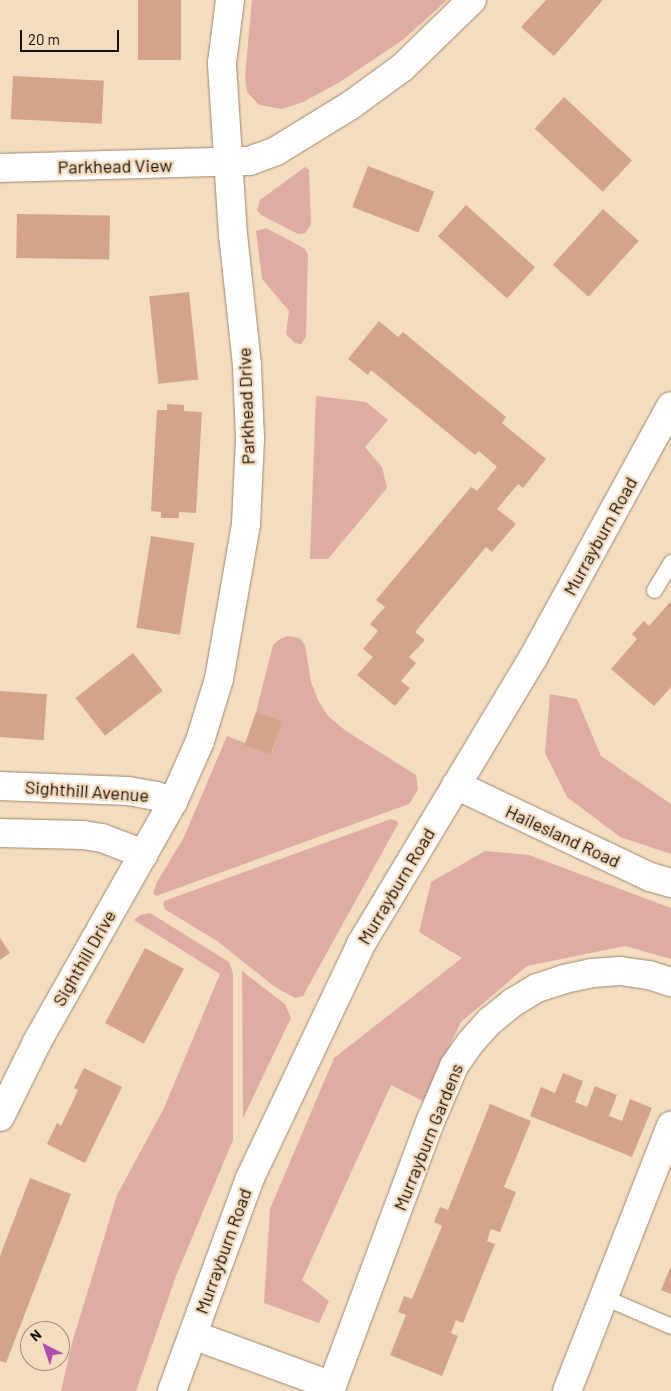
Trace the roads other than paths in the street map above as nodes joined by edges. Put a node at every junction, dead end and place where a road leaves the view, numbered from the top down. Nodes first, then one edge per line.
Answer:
1 (230, 0) edge
2 (472, 0) edge
3 (230, 162) junction
4 (0, 168) edge
5 (671, 406) edge
6 (671, 562) edge
7 (654, 590) dead end
8 (456, 785) junction
9 (0, 786) edge
10 (173, 802) junction
11 (0, 833) edge
12 (144, 854) junction
13 (671, 883) edge
14 (671, 982) edge
15 (0, 1117) edge
16 (671, 1126) edge
17 (604, 1297) junction
18 (671, 1326) edge
19 (193, 1334) junction
20 (331, 1389) edge
21 (172, 1391) edge
22 (567, 1391) edge

1 - 3 street, Parkhead Drive
2 - 3 street, Parkhead View
3 - 4 street, Parkhead View
3 - 10 street, Parkhead Drive
5 - 8 street, Murrayburn Road
6 - 7 lane
8 - 13 street, Hailesland Road
8 - 19 street, Murrayburn Road
9 - 10 street, Sighthill Avenue
10 - 12 street, Sighthill Drive
11 - 12 street
12 - 15 street, Sighthill Drive
14 - 20 street, Murrayburn Gardens
16 - 17 street
17 - 18 lane
17 - 22 street
19 - 20 street, Murrayburn Gardens
19 - 21 street, Murrayburn Road

